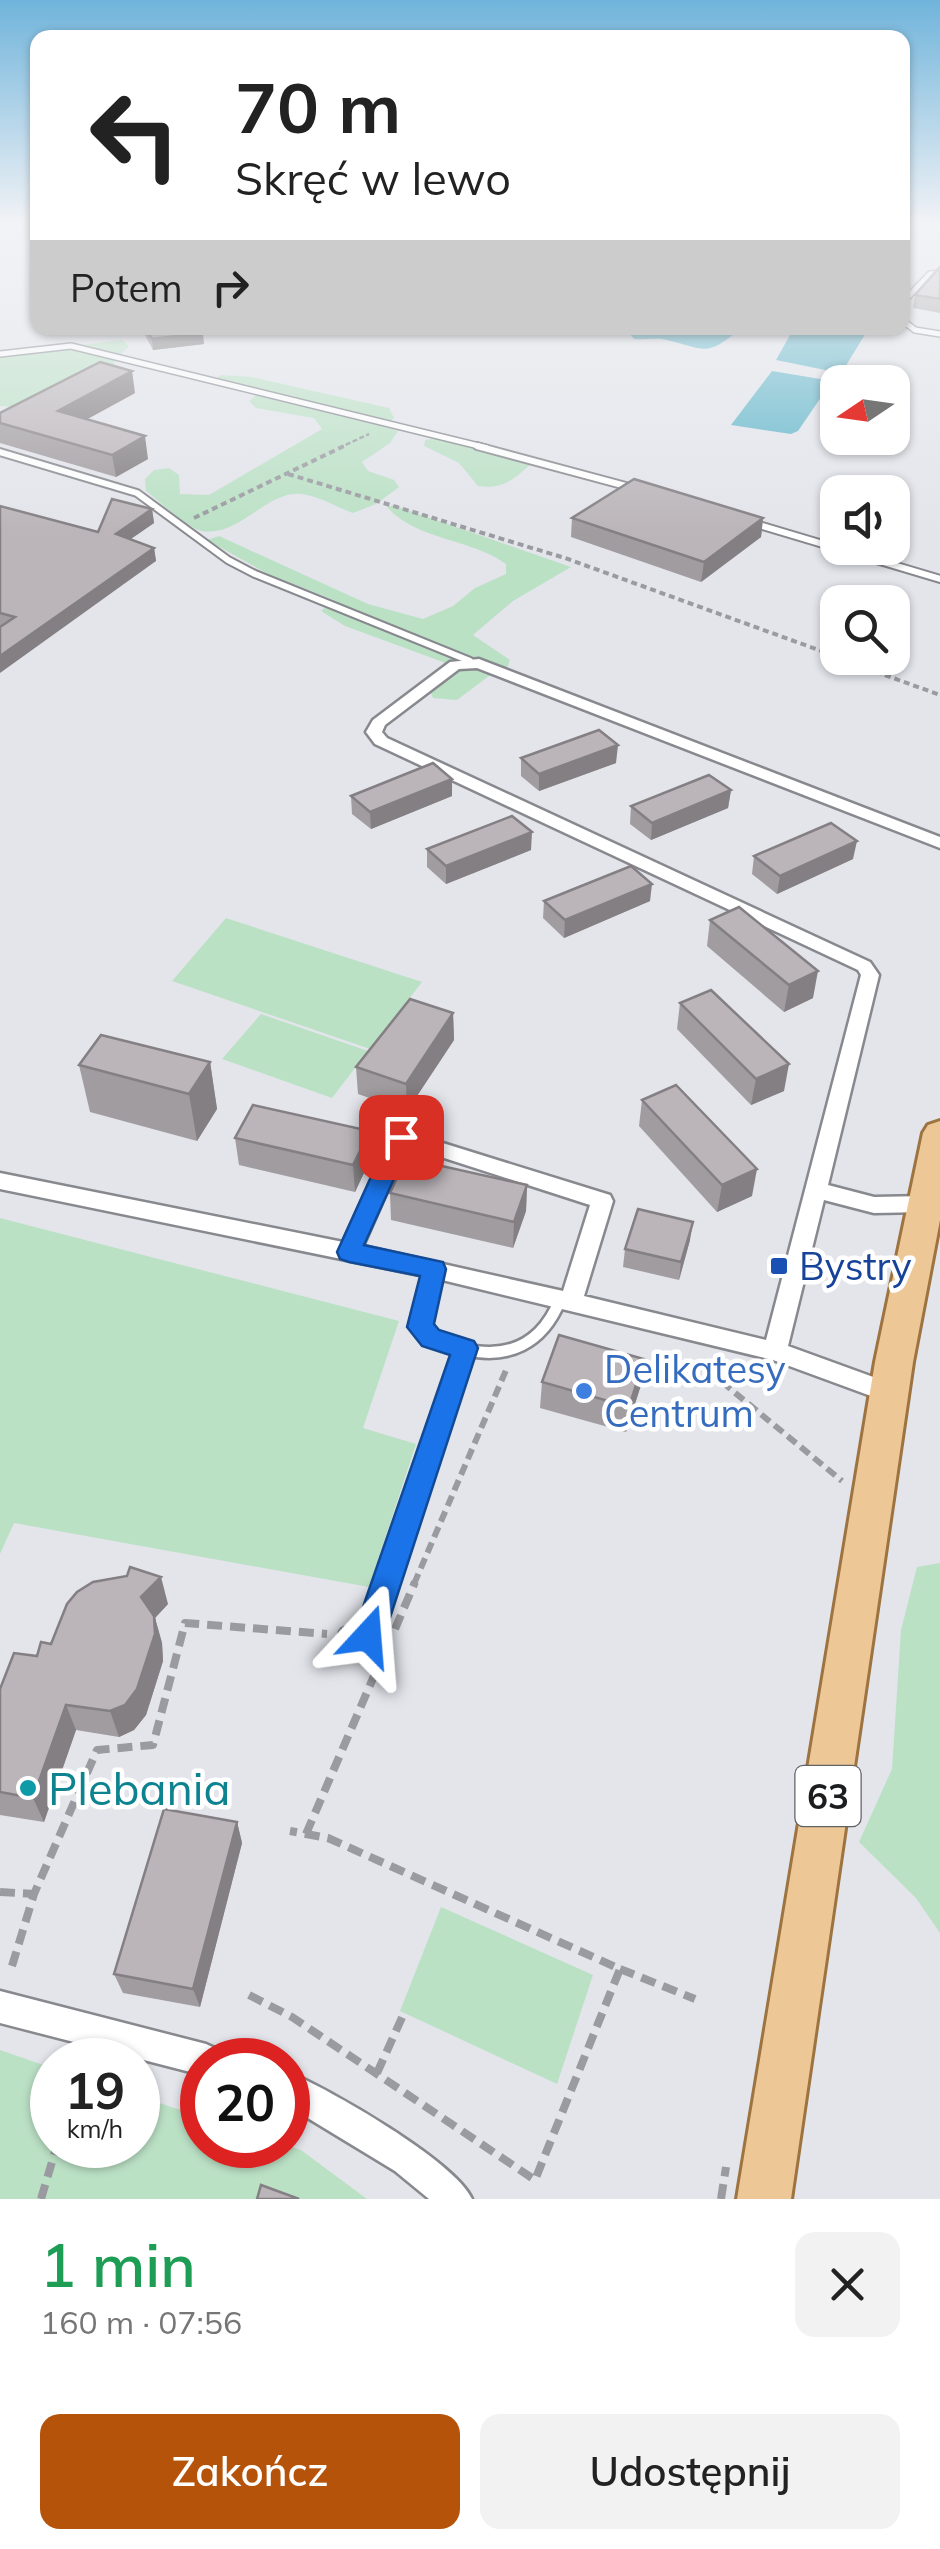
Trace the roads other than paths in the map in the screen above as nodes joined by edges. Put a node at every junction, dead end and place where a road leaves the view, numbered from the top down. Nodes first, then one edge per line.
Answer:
1 (911, 327) edge
2 (940, 334) edge
3 (0, 354) edge
4 (143, 363) junction
5 (127, 366) edge
6 (0, 452) edge
7 (654, 494) edge
8 (747, 522) edge
9 (940, 579) edge
10 (470, 661) junction
11 (940, 842) edge
12 (940, 1134) edge
13 (0, 1181) edge
14 (814, 1190) junction
15 (925, 1204) junction
16 (349, 1252) junction
17 (434, 1269) junction
18 (566, 1301) junction
19 (465, 1348) junction
20 (775, 1351) junction
21 (890, 1393) junction
22 (347, 1635) road end
23 (0, 2006) edge
24 (180, 2053) edge
25 (310, 2101) edge
26 (455, 2199) edge
27 (764, 2199) edge

1 - 2 lane
3 - 4 lane
4 - 5 lane
4 - 7 lane
6 - 10 lane
8 - 9 lane
10 - 11 street
10 - 14 street
12 - 15 main road, 63
13 - 16 street
14 - 15 street
14 - 20 street
15 - 21 main road, 63
16 - 17 street
16 - 18 street
17 - 18 street
17 - 19 lane
18 - 19 lane
18 - 20 street
19 - 22 lane
20 - 21 street
21 - 27 main road, 63
23 - 24 street
25 - 26 street

